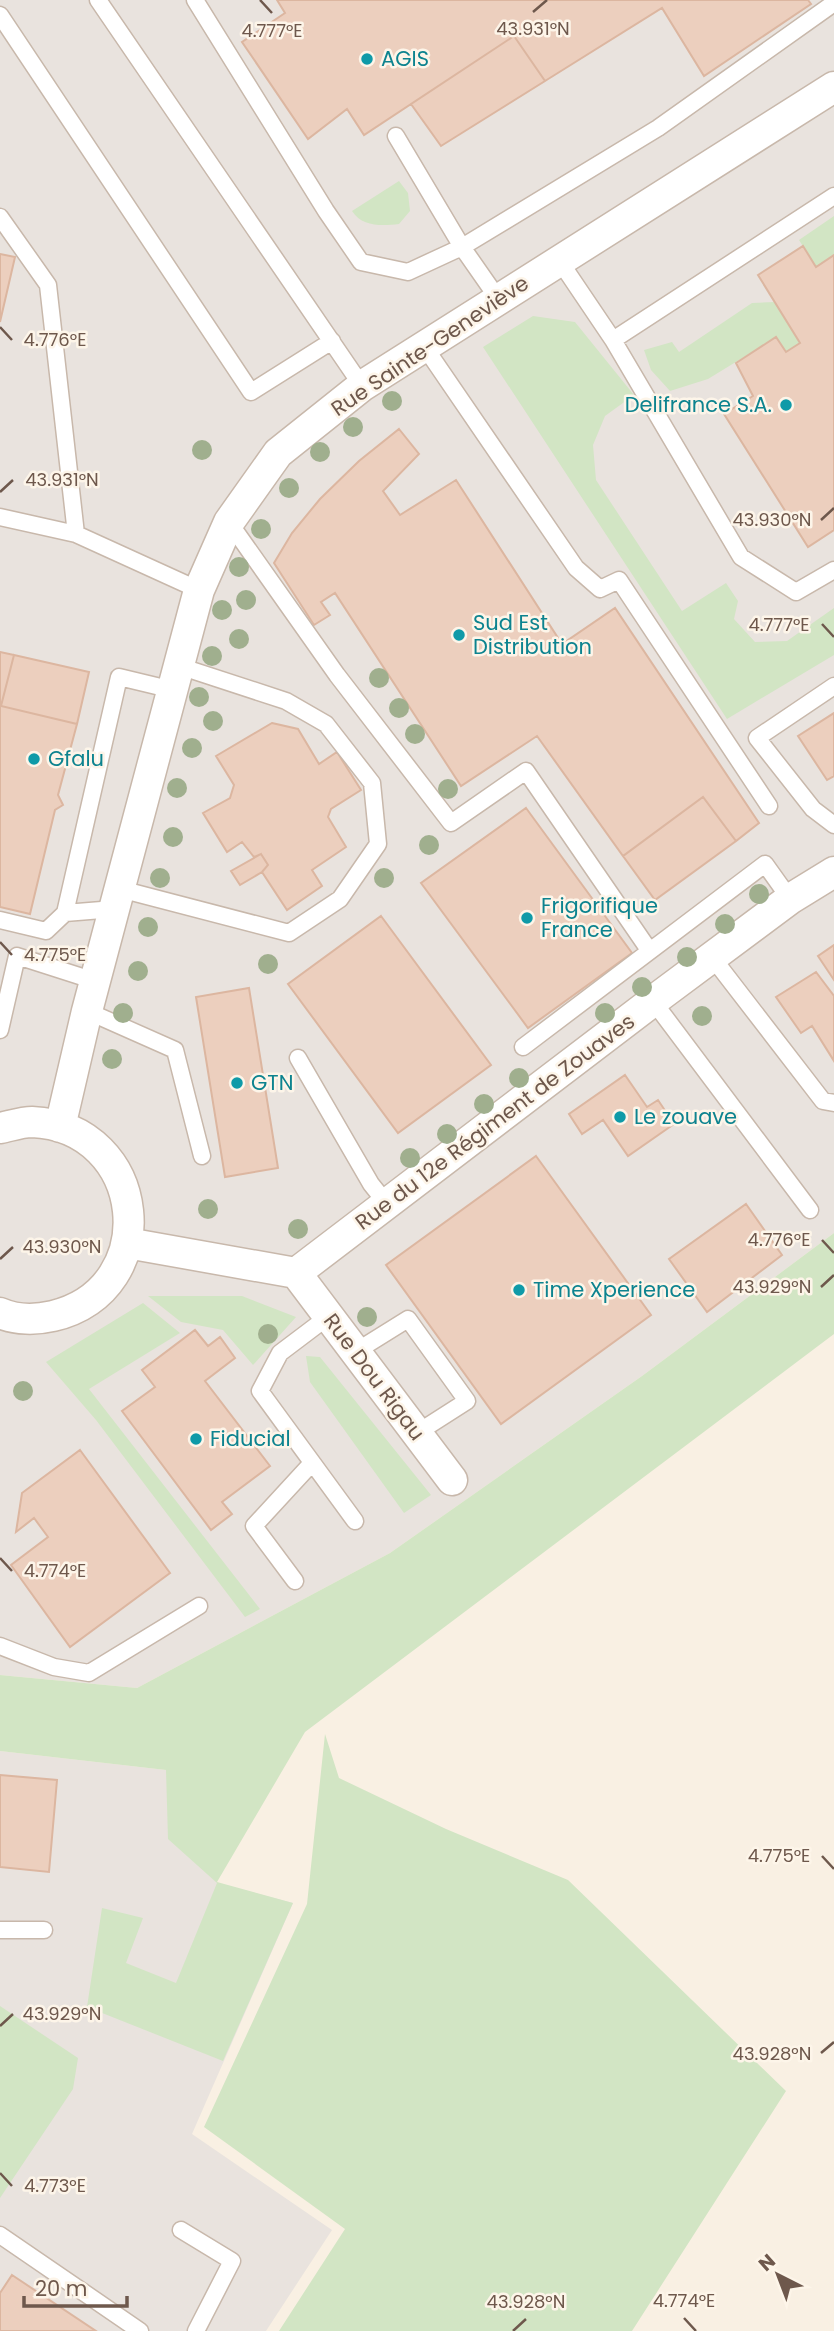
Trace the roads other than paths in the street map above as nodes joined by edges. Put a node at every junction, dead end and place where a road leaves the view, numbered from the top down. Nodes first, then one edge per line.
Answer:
1 (98, 0) edge
2 (195, 0) edge
3 (834, 3) edge
4 (0, 15) edge
5 (834, 87) edge
6 (396, 136) dead end
7 (834, 195) edge
8 (0, 217) edge
9 (462, 247) junction
10 (559, 260) junction
11 (499, 300) junction
12 (613, 340) junction
13 (332, 341) junction
14 (424, 346) junction
15 (362, 386) junction
16 (0, 517) edge
17 (229, 522) junction
18 (76, 534) junction
19 (834, 570) edge
20 (200, 590) junction
21 (176, 678) junction
22 (834, 686) edge
23 (769, 806) dead end
24 (834, 825) edge
25 (834, 872) edge
26 (117, 899) junction
27 (790, 899) junction
28 (65, 913) junction
29 (0, 920) edge
30 (649, 950) junction
31 (0, 953) edge
32 (17, 956) junction
33 (712, 957) junction
34 (95, 981) junction
35 (653, 1001) junction
36 (87, 1011) junction
37 (0, 1030) edge
38 (523, 1047) dead end
39 (298, 1058) dead end
40 (834, 1103) edge
41 (60, 1127) junction
42 (0, 1128) edge
43 (202, 1156) dead end
44 (387, 1204) junction
45 (810, 1210) dead end
46 (127, 1243) junction
47 (296, 1273) junction
48 (329, 1316) junction
49 (3, 1323) edge
50 (355, 1352) junction
51 (417, 1433) junction
52 (312, 1462) junction
53 (452, 1480) dead end
54 (355, 1521) dead end
55 (295, 1581) dead end
56 (199, 1606) dead end
57 (0, 1646) edge
58 (0, 1930) edge
59 (44, 1930) dead end
60 (181, 2230) dead end
61 (0, 2235) edge
62 (140, 2331) edge
63 (196, 2331) edge

1 - 13 lane
2 - 9 lane
3 - 9 lane
4 - 13 lane
5 - 10 street, Rue Sainte-Geneviève
6 - 9 lane
7 - 12 lane
8 - 18 lane
9 - 11 lane
10 - 11 street, Rue Sainte-Geneviève
10 - 12 lane
11 - 14 street, Rue Sainte-Geneviève
12 - 19 lane
13 - 15 lane
14 - 15 street, Rue Sainte-Geneviève
14 - 23 lane
15 - 17 street, Rue Sainte-Geneviève
16 - 18 lane
17 - 20 street, Rue Sainte-Geneviève
17 - 30 lane
18 - 20 lane
20 - 21 street, Rue Sainte-Geneviève
21 - 26 street, Rue Sainte-Geneviève
21 - 26 lane
21 - 28 lane
22 - 24 lane
25 - 27 street, Rue du 12e Régiment de Zouaves
26 - 28 lane
26 - 34 street, Rue Sainte-Geneviève
27 - 30 lane
27 - 33 street, Rue du 12e Régiment de Zouaves
28 - 29 lane
30 - 38 lane
31 - 32 lane
32 - 34 lane
32 - 37 lane
33 - 35 street, Rue du 12e Régiment de Zouaves
33 - 40 lane
34 - 36 street, Rue Sainte-Geneviève
35 - 44 street, Rue du 12e Régiment de Zouaves
35 - 45 lane
36 - 41 street, Rue Sainte-Geneviève
36 - 43 lane
39 - 44 lane
41 - 42 street
41 - 46 street
44 - 47 street, Rue du 12e Régiment de Zouaves
46 - 47 street
46 - 49 street
47 - 48 street, Rue Dou Rigau
48 - 50 street, Rue Dou Rigau
48 - 52 lane
50 - 51 street, Rue Dou Rigau
50 - 51 lane
51 - 53 street, Rue Dou Rigau
52 - 54 lane
52 - 55 lane
56 - 57 lane
58 - 59 lane
60 - 63 lane
61 - 62 lane

